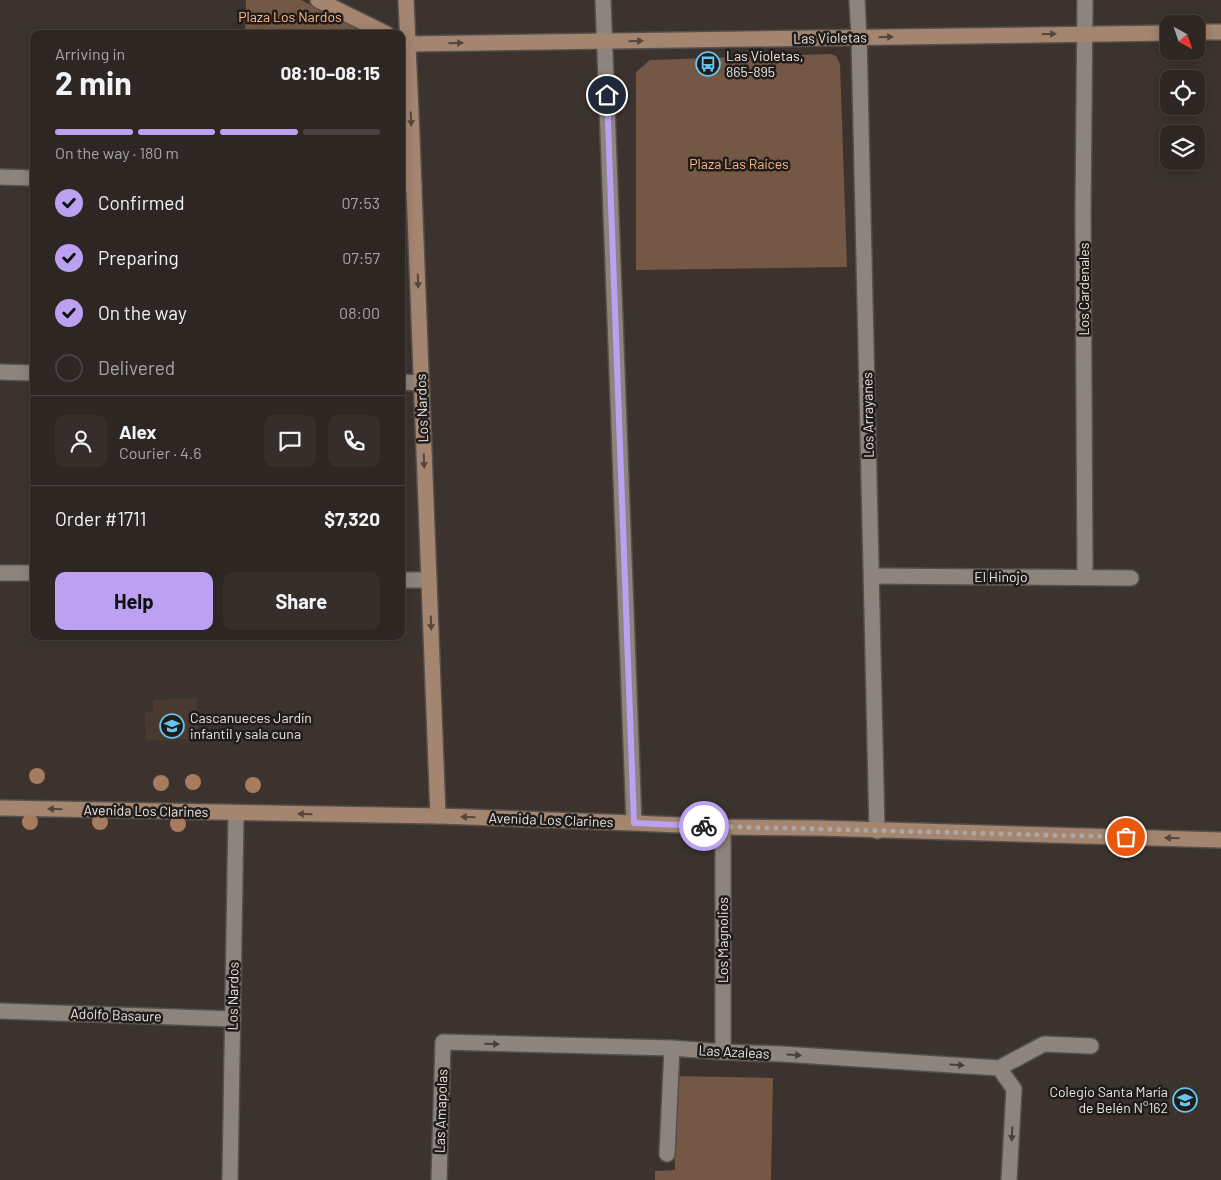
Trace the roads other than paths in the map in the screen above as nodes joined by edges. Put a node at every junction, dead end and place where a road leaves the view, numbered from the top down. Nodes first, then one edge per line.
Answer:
1 (318, 0) edge
2 (406, 0) edge
3 (603, 0) edge
4 (857, 0) edge
5 (1085, 0) edge
6 (379, 30) edge
7 (405, 30) edge
8 (1205, 32) edge
9 (1221, 32) edge
10 (1160, 33) edge
11 (1085, 34) junction
12 (859, 37) junction
13 (604, 41) junction
14 (405, 43) edge
15 (405, 78) edge
16 (0, 177) edge
17 (30, 178) edge
18 (408, 184) edge
19 (0, 372) edge
20 (30, 373) edge
21 (405, 382) edge
22 (421, 383) junction
23 (0, 573) edge
24 (30, 574) edge
25 (872, 576) junction
26 (1086, 577) junction
27 (1131, 578) dead end
28 (405, 580) edge
29 (429, 580) junction
30 (0, 808) edge
31 (236, 812) junction
32 (438, 816) junction
33 (634, 823) junction
34 (723, 827) junction
35 (878, 831) junction
36 (1221, 840) edge
37 (0, 1011) edge
38 (233, 1019) junction
39 (444, 1042) joint
40 (1091, 1046) dead end
41 (672, 1048) junction
42 (723, 1052) junction
43 (999, 1068) junction
44 (667, 1154) dead end
45 (230, 1180) edge
46 (439, 1180) edge
47 (1009, 1180) edge

1 - 6 street
2 - 7 street, Los Nardos
3 - 13 street
4 - 12 street, Los Arrayanes
5 - 11 street, Los Cardenales
8 - 9 street
10 - 11 street, Las Violetas
12 -> 11 street, Las Violetas
11 - 26 street, Los Cardenales
13 -> 12 street, Las Violetas
12 - 25 street, Los Arrayanes
14 -> 13 street, Las Violetas
13 - 33 street
15 -> 18 street, Los Nardos
16 - 17 street
18 -> 22 street, Los Nardos
19 - 20 street
21 - 22 street
22 -> 29 street, Los Nardos
23 - 24 street
25 - 26 street, El Hinojo
25 - 35 street, Los Arrayanes
26 - 27 street, El Hinojo
28 - 29 street
29 -> 32 street, Los Nardos
31 -> 30 street, Avenida Los Clarines
32 -> 31 street, Avenida Los Clarines
31 - 38 street, Los Nardos
33 -> 32 street, Avenida Los Clarines
33 - 34 street, Avenida Los Clarines
34 - 35 street, Avenida Los Clarines
34 - 42 street, Los Magnolios
36 -> 35 street, Avenida Los Clarines
37 - 38 street, Adolfo Basaure
38 - 45 street, Los Nardos
39 -> 41 street, Las Azaleas
39 - 46 street, Las Amapolas
40 - 43 street
41 - 42 street, Las Azaleas
41 - 44 street
42 -> 43 street, Las Azaleas
43 -> 47 street

